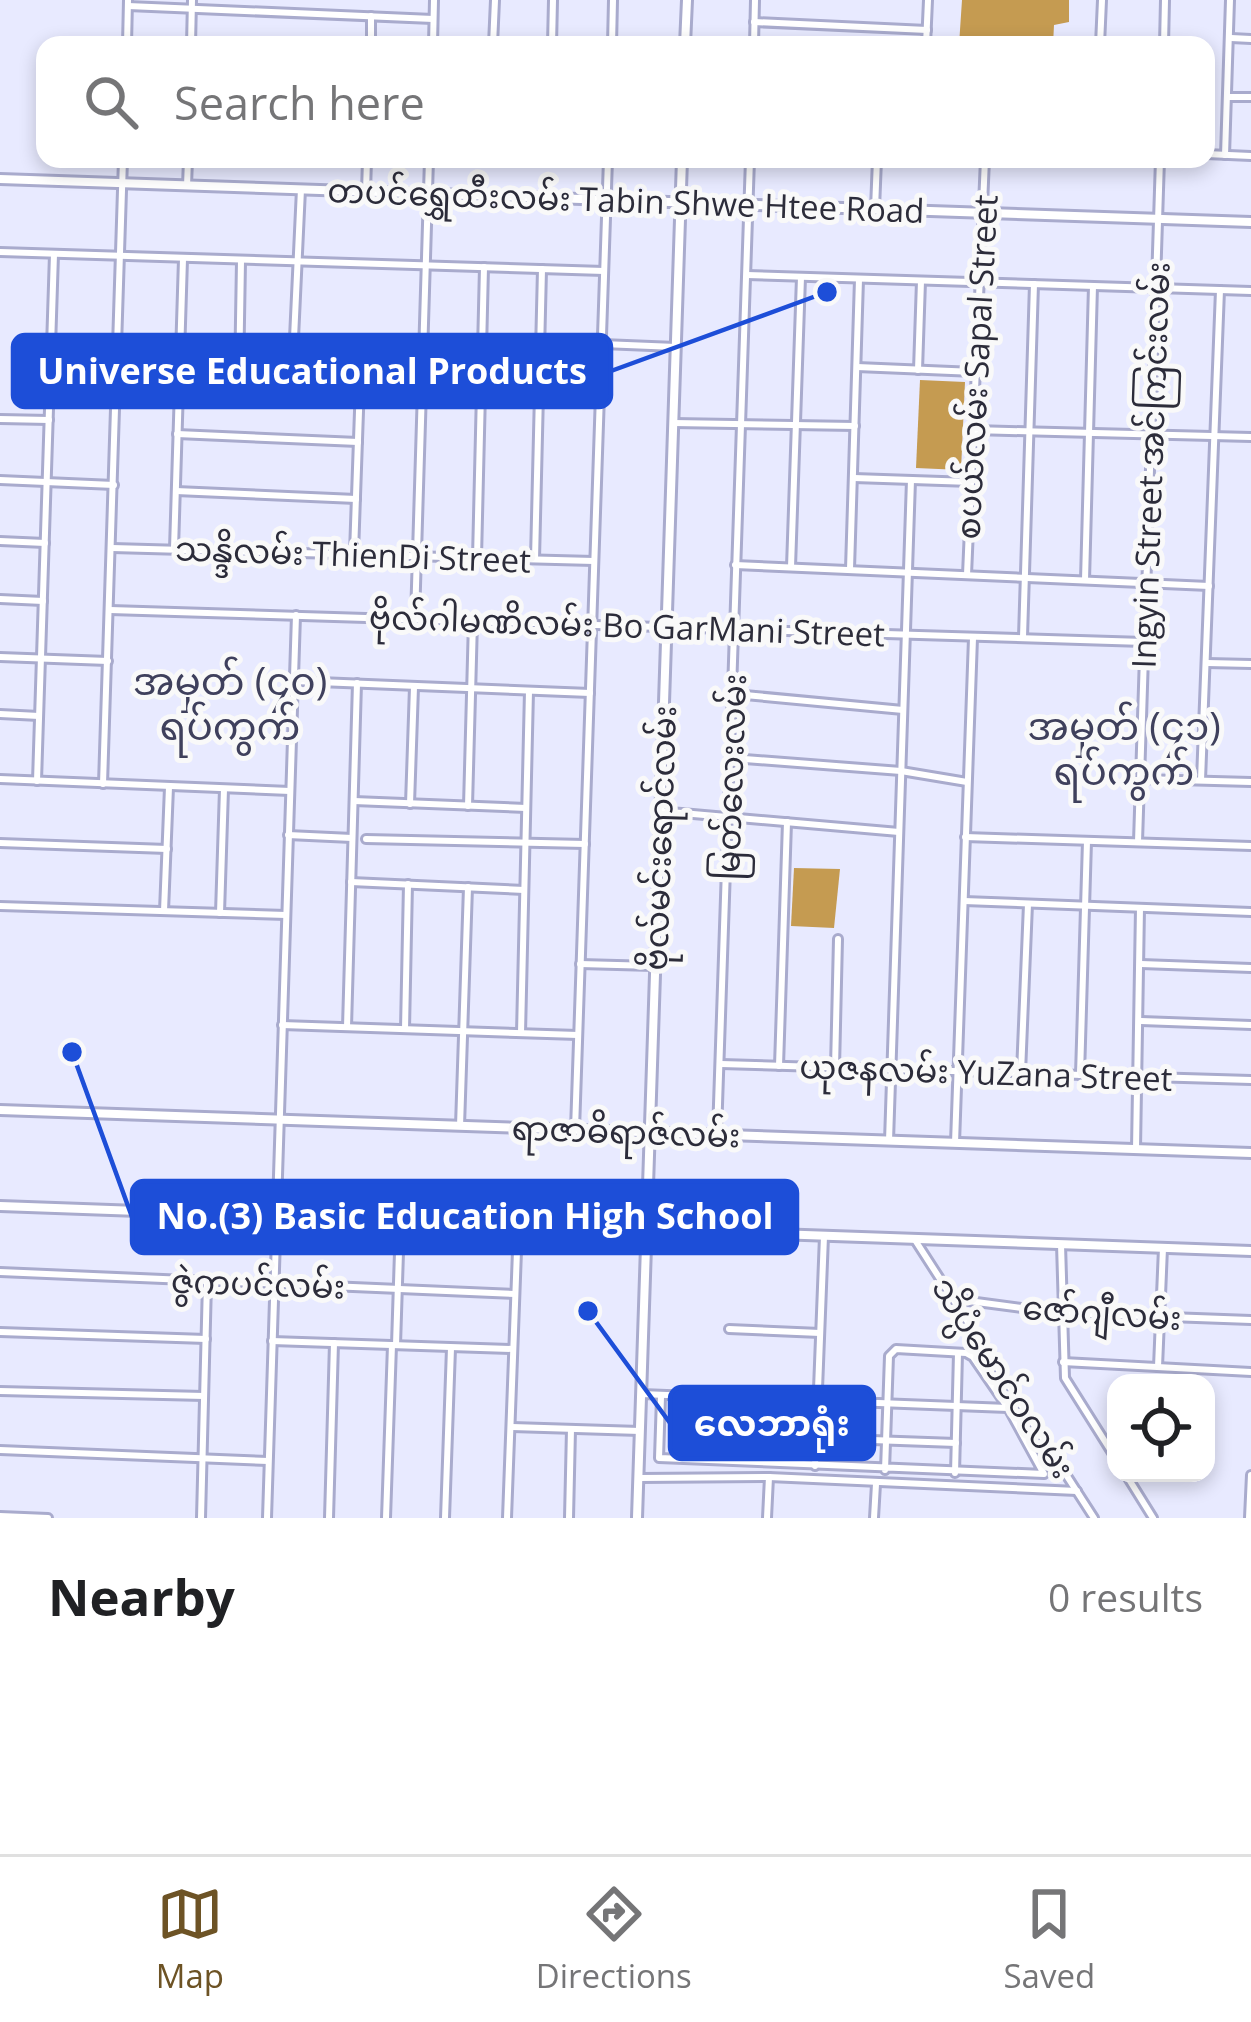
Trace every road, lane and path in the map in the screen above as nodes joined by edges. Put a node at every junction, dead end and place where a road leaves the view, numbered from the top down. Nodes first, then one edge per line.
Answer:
1 (248, 0) edge
2 (312, 0) edge
3 (434, 0) edge
4 (495, 0) edge
5 (553, 0) edge
6 (613, 0) edge
7 (687, 0) edge
8 (755, 0) edge
9 (928, 0) edge
10 (1102, 0) edge
11 (1165, 0) edge
12 (1230, 0) edge
13 (128, 3) edge
14 (192, 4) edge
15 (248, 11) junction
16 (311, 14) junction
17 (371, 16) junction
18 (434, 19) junction
19 (754, 22) junction
20 (927, 30) junction
21 (127, 36) edge
22 (190, 36) edge
23 (370, 36) edge
24 (433, 36) edge
25 (494, 36) edge
26 (552, 36) edge
27 (612, 36) edge
28 (686, 36) edge
29 (754, 36) edge
30 (927, 36) edge
31 (1100, 36) edge
32 (1164, 36) edge
33 (1229, 38) junction
34 (1251, 38) edge
35 (1227, 97) junction
36 (1251, 97) edge
37 (1215, 154) edge
38 (1225, 155) junction
39 (1251, 156) edge
40 (123, 168) edge
41 (188, 168) edge
42 (367, 168) edge
43 (429, 168) edge
44 (608, 168) edge
45 (682, 168) edge
46 (750, 168) edge
47 (877, 168) edge
48 (984, 168) edge
49 (1160, 168) edge
50 (0, 179) edge
51 (122, 184) junction
52 (188, 186) junction
53 (301, 190) junction
54 (366, 192) junction
55 (428, 194) junction
56 (607, 200) junction
57 (681, 202) junction
58 (748, 204) junction
59 (875, 208) junction
60 (982, 212) junction
61 (1158, 218) junction
62 (1251, 222) edge
63 (0, 252) edge
64 (54, 254) junction
65 (121, 257) junction
66 (183, 259) junction
67 (241, 260) junction
68 (298, 262) junction
69 (426, 266) junction
70 (484, 268) junction
71 (542, 269) junction
72 (604, 271) junction
73 (747, 275) junction
74 (801, 277) junction
75 (860, 279) junction
76 (921, 281) junction
77 (979, 283) junction
78 (1034, 284) junction
79 (1093, 286) junction
80 (1156, 288) junction
81 (1220, 290) junction
82 (1251, 291) edge
83 (602, 344) junction
84 (676, 346) junction
85 (856, 367) junction
86 (918, 370) junction
87 (975, 372) junction
88 (50, 373) junction
89 (117, 375) junction
90 (179, 377) junction
91 (239, 379) junction
92 (292, 381) junction
93 (360, 383) junction
94 (422, 385) junction
95 (481, 387) junction
96 (539, 389) junction
97 (600, 391) junction
98 (0, 419) edge
99 (49, 420) junction
100 (673, 424) junction
101 (741, 424) junction
102 (796, 425) junction
103 (855, 426) junction
104 (973, 430) junction
105 (1030, 431) junction
106 (1089, 433) junction
107 (178, 434) junction
108 (1151, 435) junction
109 (1216, 436) junction
110 (1251, 437) edge
111 (358, 442) junction
112 (853, 478) junction
113 (0, 480) edge
114 (910, 480) junction
115 (47, 482) junction
116 (970, 482) junction
117 (114, 485) junction
118 (176, 491) junction
119 (356, 499) junction
120 (0, 541) edge
121 (45, 543) junction
122 (112, 548) junction
123 (174, 549) junction
124 (354, 554) junction
125 (416, 556) junction
126 (476, 558) junction
127 (535, 560) junction
128 (594, 561) junction
129 (735, 565) junction
130 (791, 567) junction
131 (850, 570) junction
132 (908, 572) junction
133 (967, 575) junction
134 (1025, 578) junction
135 (1085, 580) junction
136 (1146, 584) junction
137 (1209, 586) junction
138 (0, 599) edge
139 (43, 601) junction
140 (110, 610) junction
141 (296, 616) junction
142 (415, 619) junction
143 (473, 621) junction
144 (592, 625) junction
145 (665, 627) junction
146 (733, 629) junction
147 (906, 634) junction
148 (973, 638) junction
149 (1023, 638) junction
150 (1144, 642) junction
151 (0, 657) edge
152 (41, 658) junction
153 (108, 662) junction
154 (1206, 663) junction
155 (1251, 664) edge
156 (294, 681) junction
157 (357, 683) junction
158 (414, 686) junction
159 (472, 688) junction
160 (529, 691) junction
161 (590, 693) junction
162 (734, 694) junction
163 (903, 710) junction
164 (0, 714) edge
165 (39, 716) junction
166 (732, 758) junction
167 (901, 771) junction
168 (1139, 778) junction
169 (0, 779) edge
170 (1201, 780) junction
171 (37, 781) junction
172 (967, 782) junction
173 (1251, 782) edge
174 (103, 784) junction
175 (169, 787) junction
176 (224, 789) junction
177 (290, 791) junction
178 (353, 801) junction
179 (410, 804) junction
180 (468, 806) junction
181 (526, 808) junction
182 (659, 812) junction
183 (730, 818) junction
184 (787, 822) junction
185 (899, 832) junction
186 (288, 836) junction
187 (965, 837) junction
188 (352, 838) junction
189 (366, 839) dead end
190 (1087, 841) junction
191 (1138, 842) junction
192 (526, 843) junction
193 (0, 844) edge
194 (584, 844) junction
195 (1251, 846) edge
196 (166, 849) junction
197 (351, 881) junction
198 (407, 884) junction
199 (468, 887) junction
200 (524, 890) junction
201 (964, 902) junction
202 (1028, 904) junction
203 (0, 906) edge
204 (1084, 906) junction
205 (1140, 908) junction
206 (164, 911) junction
207 (1251, 912) edge
208 (220, 913) junction
209 (286, 915) junction
210 (838, 939) dead end
211 (580, 964) junction
212 (1141, 964) junction
213 (654, 966) junction
214 (1251, 968) edge
215 (1140, 1021) junction
216 (282, 1025) junction
217 (1251, 1025) edge
218 (346, 1027) junction
219 (405, 1029) junction
220 (464, 1031) junction
221 (521, 1033) junction
222 (578, 1035) junction
223 (721, 1064) junction
224 (779, 1066) junction
225 (835, 1067) junction
226 (892, 1069) junction
227 (958, 1071) junction
228 (1021, 1073) junction
229 (1080, 1075) junction
230 (1137, 1076) junction
231 (1251, 1080) edge
232 (0, 1110) edge
233 (278, 1119) junction
234 (460, 1126) junction
235 (575, 1130) junction
236 (717, 1135) junction
237 (651, 1140) junction
238 (890, 1141) junction
239 (955, 1143) junction
240 (1136, 1149) junction
241 (1251, 1154) edge
242 (0, 1206) edge
243 (276, 1218) junction
244 (400, 1221) junction
245 (648, 1223) junction
246 (518, 1224) junction
247 (824, 1233) junction
248 (914, 1237) junction
249 (1061, 1244) junction
250 (1163, 1248) junction
251 (1251, 1251) edge
252 (0, 1272) edge
253 (207, 1281) junction
254 (274, 1282) junction
255 (397, 1289) junction
256 (515, 1294) junction
257 (954, 1298) junction
258 (1060, 1313) junction
259 (1161, 1317) junction
260 (1251, 1320) edge
261 (729, 1329) dead end
262 (0, 1333) edge
263 (820, 1333) junction
264 (206, 1339) junction
265 (272, 1342) junction
266 (334, 1343) junction
267 (393, 1345) junction
268 (451, 1347) junction
269 (513, 1349) junction
270 (958, 1353) junction
271 (1062, 1362) junction
272 (1158, 1367) junction
273 (1251, 1372) edge
274 (0, 1391) edge
275 (641, 1394) junction
276 (204, 1396) junction
277 (661, 1396) junction
278 (681, 1397) junction
279 (736, 1399) junction
280 (788, 1400) junction
281 (818, 1401) junction
282 (886, 1404) junction
283 (957, 1407) junction
284 (1008, 1408) junction
285 (510, 1427) junction
286 (571, 1429) junction
287 (640, 1430) junction
288 (736, 1435) junction
289 (816, 1438) junction
290 (885, 1438) junction
291 (956, 1443) junction
292 (1107, 1445) edge
293 (0, 1450) edge
294 (203, 1458) junction
295 (268, 1461) junction
296 (735, 1462) junction
297 (815, 1466) junction
298 (885, 1470) junction
299 (956, 1473) junction
300 (1251, 1475) edge
301 (769, 1477) junction
302 (638, 1478) junction
303 (1131, 1482) edge
304 (876, 1484) junction
305 (1251, 1489) edge
306 (1077, 1490) junction
307 (0, 1516) edge
308 (47, 1518) edge
309 (202, 1518) edge
310 (267, 1518) edge
311 (329, 1518) edge
312 (386, 1518) edge
313 (445, 1518) edge
314 (507, 1518) edge
315 (569, 1518) edge
316 (637, 1518) edge
317 (767, 1518) edge
318 (874, 1518) edge
319 (1094, 1518) edge
320 (1153, 1518) edge
321 (1249, 1518) edge

1 - 15 street
2 - 16 street
3 - 18 street
4 - 25 street
5 - 26 street
6 - 27 street
7 - 28 street
8 - 19 street
9 - 20 street
10 - 31 street
11 - 32 street
12 - 33 street
13 - 14 street
13 - 21 street
14 - 15 street
14 - 22 street
15 - 16 street
16 - 17 street
17 - 18 street
17 - 23 street
18 - 24 street
19 - 20 street
19 - 29 street
20 - 30 street
33 - 34 street
33 - 35 street
35 - 36 street
35 - 38 street
37 - 38 street
38 - 39 street
40 - 51 street
41 - 52 street
42 - 54 street
43 - 55 street
44 - 56 street
45 - 57 street, ဗိုလ်မင်းရောင်လမ်း
46 - 58 street, မြတ်လေးလမ်း
47 - 59 street
48 - 60 street, စပယ်လမ်း Sapal Street
49 - 61 street, Ingyin Street အင်ကြင်းလမ်း
50 - 51 street, တပင်ရွှေထီးလမ်း Tabin Shwe Htee Road
51 - 52 street, တပင်ရွှေထီးလမ်း Tabin Shwe Htee Road
51 - 65 street
52 - 53 street, တပင်ရွှေထီးလမ်း Tabin Shwe Htee Road
53 - 54 street, တပင်ရွှေထီးလမ်း Tabin Shwe Htee Road
53 - 68 street
54 - 55 street, တပင်ရွှေထီးလမ်း Tabin Shwe Htee Road
55 - 56 street, တပင်ရွှေထီးလမ်း Tabin Shwe Htee Road
55 - 69 street
56 - 57 street, တပင်ရွှေထီးလမ်း Tabin Shwe Htee Road
56 - 72 street
57 - 58 street, တပင်ရွှေထီးလမ်း Tabin Shwe Htee Road
57 - 84 street, ဗိုလ်မင်းရောင်လမ်း
58 - 59 street, တပင်ရွှေထီးလမ်း Tabin Shwe Htee Road
58 - 73 street, မြတ်လေးလမ်း
59 - 60 street, တပင်ရွှေထီးလမ်း Tabin Shwe Htee Road
60 - 61 street, တပင်ရွှေထီးလမ်း Tabin Shwe Htee Road
60 - 77 street, စပယ်လမ်း Sapal Street
61 - 62 street, တပင်ရွှေထီးလမ်း Tabin Shwe Htee Road
61 - 80 street, Ingyin Street အင်ကြင်းလမ်း
63 - 64 street
64 - 65 street
64 - 88 street
65 - 66 street
65 - 89 street
66 - 67 street
66 - 90 street
67 - 68 street
67 - 91 street
68 - 69 street
68 - 92 street
69 - 70 street
69 - 94 street
70 - 71 street
70 - 95 street
71 - 72 street
71 - 96 street
72 - 83 street
73 - 74 street
73 - 101 street, မြတ်လေးလမ်း
74 - 75 street
74 - 102 street
75 - 76 street
75 - 85 street
76 - 77 street
76 - 86 street
77 - 78 street
77 - 87 street, စပယ်လမ်း Sapal Street
78 - 79 street
78 - 105 street
79 - 80 street
79 - 106 street
80 - 81 street
80 - 108 street, Ingyin Street အင်ကြင်းလမ်း
81 - 82 street
81 - 109 street
83 - 84 street
83 - 97 street
84 - 100 street, ဗိုလ်မင်းရောင်လမ်း
85 - 86 street
85 - 103 street
86 - 87 street
87 - 104 street, စပယ်လမ်း Sapal Street
88 - 89 street
88 - 99 street
89 - 90 street
89 - 117 street
90 - 91 street
90 - 107 street
91 - 92 street
92 - 93 street
93 - 94 street
93 - 111 street
94 - 95 street
94 - 125 street
95 - 96 street
95 - 126 street
96 - 97 street
96 - 127 street
97 - 128 street
98 - 99 street
99 - 115 street
100 - 101 street
100 - 145 street, ဗိုလ်မင်းရောင်လမ်း
101 - 102 street
101 - 129 street, မြတ်လေးလမ်း
102 - 103 street
102 - 130 street
103 - 112 street
104 - 105 street
104 - 116 street, စပယ်လမ်း Sapal Street
105 - 106 street
105 - 134 street
106 - 108 street
106 - 135 street
107 - 111 street
107 - 118 street
108 - 109 street
108 - 136 street, Ingyin Street အင်ကြင်းလမ်း
109 - 110 street
109 - 137 street
111 - 119 street
112 - 114 street
112 - 131 street
113 - 115 street
114 - 116 street
114 - 132 street
115 - 117 street
115 - 121 street
116 - 133 street, စပယ်လမ်း Sapal Street
117 - 122 street
118 - 119 street
118 - 123 street
119 - 124 street
120 - 121 street
121 - 139 street
122 - 123 street, သန္ဒိလမ်း ThienDi Street
122 - 140 street
123 - 124 street, သန္ဒိလမ်း ThienDi Street
124 - 125 street, သန္ဒိလမ်း ThienDi Street
125 - 126 street, သန္ဒိလမ်း ThienDi Street
125 - 142 street
126 - 127 street, သန္ဒိလမ်း ThienDi Street
127 - 128 street, သန္ဒိလမ်း ThienDi Street
128 - 144 street
129 - 130 street
129 - 146 street, မြတ်လေးလမ်း
130 - 131 street
131 - 132 street
132 - 133 street
132 - 147 street
133 - 134 street
134 - 135 street
134 - 149 street
135 - 136 street
136 - 137 street
136 - 150 street, Ingyin Street အင်ကြင်းလမ်း
137 - 154 street
138 - 139 street
139 - 152 street
140 - 141 street, ဗိုလ်ဂါမဏိလမ်း Bo GarMani Street
140 - 153 street
141 - 142 street, ဗိုလ်ဂါမဏိလမ်း Bo GarMani Street
141 - 156 street
142 - 143 street, ဗိုလ်ဂါမဏိလမ်း Bo GarMani Street
143 - 144 street, ဗိုလ်ဂါမဏိလမ်း Bo GarMani Street
143 - 159 street
144 - 145 street, ဗိုလ်ဂါမဏိလမ်း Bo GarMani Street
144 - 161 street
145 - 146 street, ဗိုလ်ဂါမဏိလမ်း Bo GarMani Street
145 - 182 street, ဗိုလ်မင်းရောင်လမ်း
146 - 147 street, ဗိုလ်ဂါမဏိလမ်း Bo GarMani Street
146 - 162 street, မြတ်လေးလမ်း
147 - 148 street, ဗိုလ်ဂါမဏိလမ်း Bo GarMani Street
147 - 163 street
148 - 149 street, ဗိုလ်ဂါမဏိလမ်း Bo GarMani Street
148 - 172 street
149 - 150 street, ဗိုလ်ဂါမဏိလမ်း Bo GarMani Street
150 - 168 street, Ingyin Street အင်ကြင်းလမ်း
151 - 152 street
152 - 153 street
152 - 165 street
153 - 174 street
154 - 155 street
154 - 170 street
156 - 157 street
156 - 177 street
157 - 158 street
157 - 178 street
158 - 159 street
158 - 179 street
159 - 160 street
159 - 180 street
160 - 161 street
160 - 181 street
161 - 194 street
162 - 163 street
162 - 166 street, မြတ်လေးလမ်း
163 - 167 street
164 - 165 street
165 - 171 street
166 - 167 street
166 - 183 street, မြတ်လေးလမ်း
167 - 172 street
167 - 185 street
168 - 170 street
168 - 191 street, Ingyin Street အင်ကြင်းလမ်း
169 - 171 street
170 - 173 street
171 - 174 street
172 - 187 street
174 - 175 street
175 - 176 street
175 - 196 street
176 - 177 street
176 - 208 street
177 - 186 street
178 - 179 street
178 - 188 street
179 - 180 street
180 - 181 street
181 - 192 street
182 - 183 street
182 - 213 street, ဗိုလ်မင်းရောင်လမ်း
183 - 184 street
183 - 223 street, မြတ်လေးလမ်း
184 - 185 street
184 - 224 street
185 - 226 street
186 - 188 street
186 - 209 street
187 - 190 street
187 - 201 street
188 - 197 street
189 - 192 street
190 - 191 street
190 - 204 street
191 - 195 street
192 - 194 street
192 - 200 street
193 - 196 street
194 - 211 street
196 - 206 street
197 - 198 street
197 - 218 street
198 - 199 street
198 - 219 street
199 - 200 street
199 - 220 street
200 - 221 street
201 - 202 street
201 - 227 street
202 - 204 street
202 - 228 street
203 - 206 street
204 - 205 street
204 - 229 street
205 - 207 street
205 - 212 street
206 - 208 street
208 - 209 street
209 - 216 street
210 - 225 street
211 - 213 street
211 - 222 street
212 - 214 street
212 - 215 street
213 - 237 street, ဗိုလ်မင်းရောင်လမ်း
215 - 217 street
215 - 230 street
216 - 218 street
216 - 233 street
218 - 219 street
219 - 220 street
220 - 221 street
220 - 234 street
221 - 222 street
222 - 235 street
223 - 224 street, ယုဇနလမ်း YuZana Street
223 - 236 street, မြတ်လေးလမ်း
224 - 225 street, ယုဇနလမ်း YuZana Street
225 - 226 street, ယုဇနလမ်း YuZana Street
226 - 227 street, ယုဇနလမ်း YuZana Street
226 - 238 street
227 - 228 street, ယုဇနလမ်း YuZana Street
227 - 239 street
228 - 229 street, ယုဇနလမ်း YuZana Street
229 - 230 street, ယုဇနလမ်း YuZana Street
230 - 231 street, ယုဇနလမ်း YuZana Street
230 - 240 street
232 - 233 street, ရာဇာဓိရာဇ်လမ်း
233 - 234 street, ရာဇာဓိရာဇ်လမ်း
233 - 243 street
234 - 235 street, ရာဇာဓိရာဇ်လမ်း
235 - 237 street, ရာဇာဓိရာဇ်လမ်း
236 - 237 street, ရာဇာဓိရာဇ်လမ်း
236 - 238 street, ရာဇာဓိရာဇ်လမ်း
237 - 245 street, ဗိုလ်မင်းရောင်လမ်း
238 - 239 street, ရာဇာဓိရာဇ်လမ်း
239 - 240 street, ရာဇာဓိရာဇ်လမ်း
240 - 241 street, ရာဇာဓိရာဇ်လမ်း
242 - 243 street
243 - 244 street
243 - 254 street
244 - 246 street
244 - 255 street
245 - 246 street
245 - 247 street
245 - 275 street, ဗိုလ်မင်းရောင်လမ်း
246 - 256 street
247 - 248 street
247 - 263 street
248 - 249 street
248 - 257 street, သိပ္ပံမောင်ဝလမ်း
249 - 250 street
249 - 258 street
250 - 251 street
250 - 259 street
252 - 253 street, ဇွဲကပင်လမ်း
253 - 254 street, ဇွဲကပင်လမ်း
253 - 264 street
254 - 255 street, ဇွဲကပင်လမ်း
254 - 265 street
255 - 256 street, ဇွဲကပင်လမ်း
255 - 267 street
256 - 269 street
257 - 258 street, ဇော်ဂျီလမ်း
257 - 306 street, သိပ္ပံမောင်ဝလမ်း
258 - 259 street, ဇော်ဂျီလမ်း
258 - 271 street
259 - 260 street, ဇော်ဂျီလမ်း
259 - 272 street
261 - 263 street
262 - 264 street
263 - 281 street
264 - 276 street
265 - 266 street
265 - 295 street
266 - 267 street
266 - 311 street
267 - 268 street
267 - 312 street
268 - 269 street
268 - 313 street
269 - 285 street
270 - 282 street
270 - 283 street
270 - 284 street
271 - 272 street
271 - 292 street
272 - 273 street
274 - 276 street
275 - 277 street
275 - 287 street, ဗိုလ်မင်းရောင်လမ်း
276 - 294 street
277 - 278 street
277 - 296 street
278 - 279 street
278 - 288 street
279 - 280 street
279 - 288 street
280 - 281 street
280 - 288 street
281 - 282 street
281 - 289 street
282 - 283 street
282 - 290 street
283 - 284 street
283 - 291 street
284 - 299 street
285 - 286 street
285 - 314 street
286 - 287 street
286 - 315 street
287 - 302 street, ဗိုလ်မင်းရောင်လမ်း
288 - 296 street
289 - 290 street
289 - 297 street
290 - 291 street
290 - 298 street
291 - 299 street
293 - 294 street
294 - 295 street
294 - 309 street
295 - 310 street
296 - 297 street
297 - 298 street
298 - 299 street
300 - 305 street
301 - 302 street
301 - 304 street
301 - 317 street
302 - 316 street, ဗိုလ်မင်းရောင်လမ်း
303 - 320 street
304 - 306 street
304 - 318 street
305 - 321 street
306 - 319 street, သိပ္ပံမောင်ဝလမ်း
307 - 308 street

